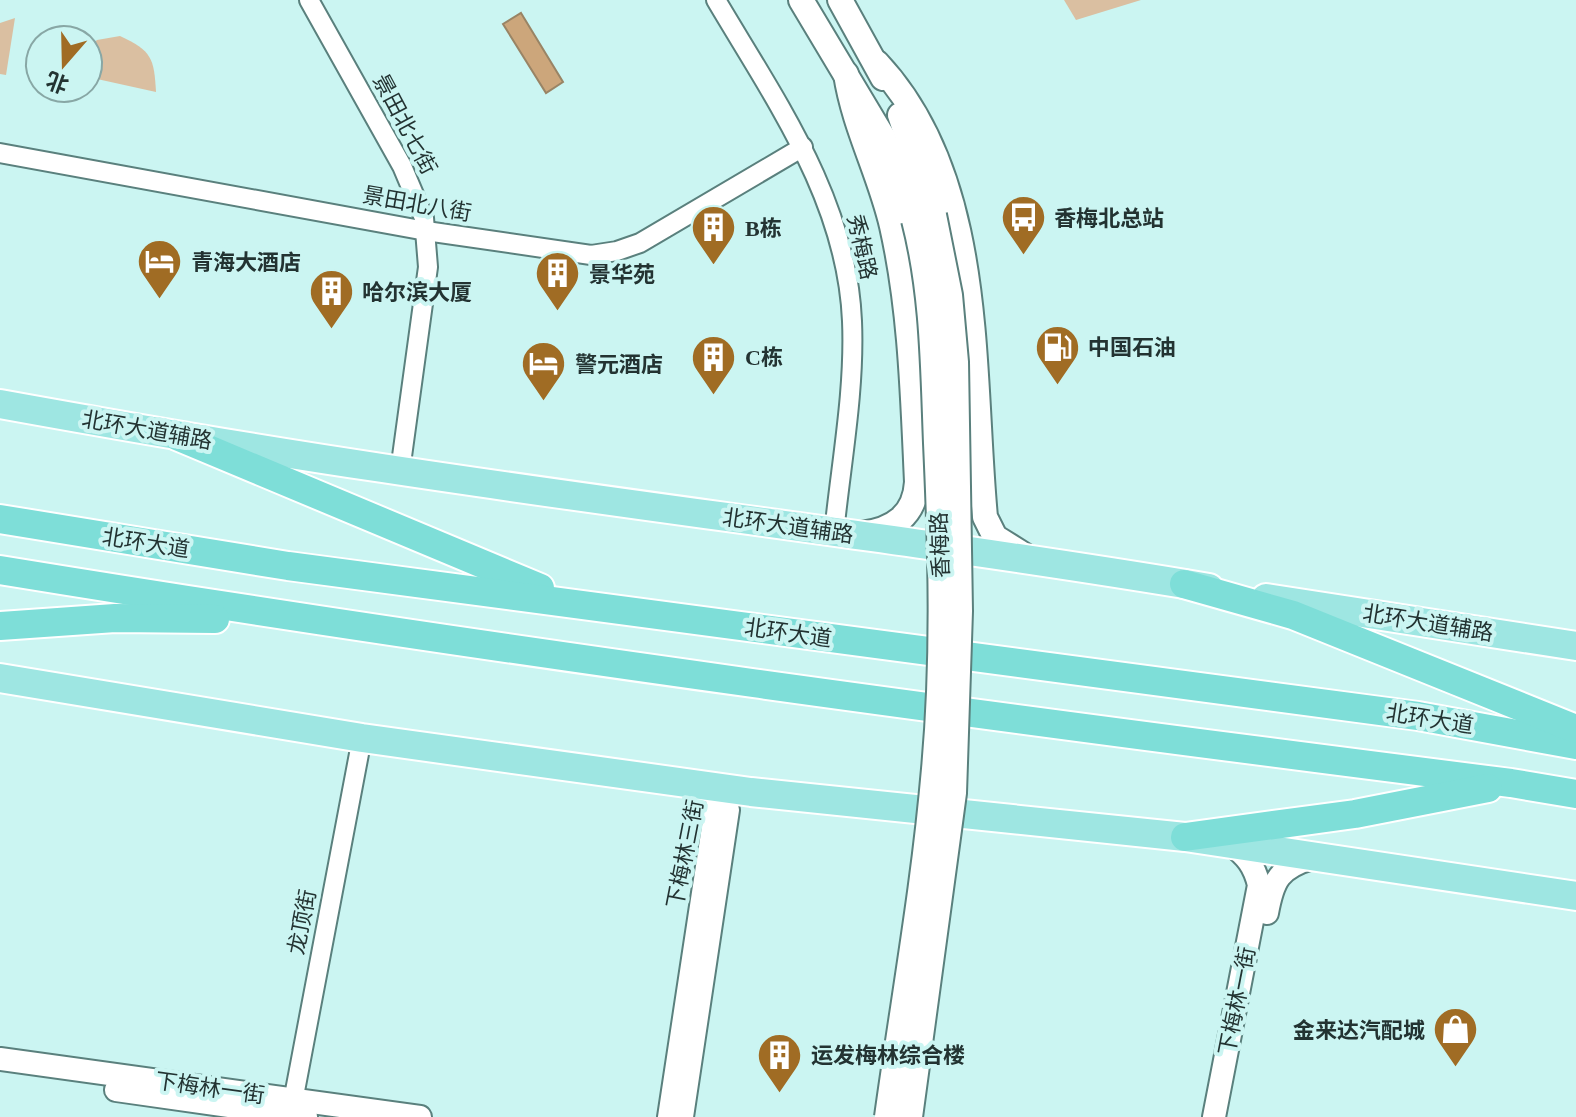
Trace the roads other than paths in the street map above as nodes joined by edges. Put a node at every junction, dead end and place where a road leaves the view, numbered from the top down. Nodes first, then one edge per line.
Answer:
1 (309, 0) edge
2 (716, 0) edge
3 (801, 0) edge
4 (840, 0) edge
5 (877, 63) junction
6 (846, 74) junction
7 (803, 147) junction
8 (0, 153) edge
9 (924, 218) junction
10 (426, 231) junction
11 (0, 404) edge
12 (177, 436) junction
13 (400, 471) junction
14 (982, 476) junction
15 (917, 482) junction
16 (0, 519) edge
17 (842, 534) junction
18 (1040, 563) junction
19 (0, 570) edge
20 (1184, 584) junction
21 (574, 602) junction
22 (306, 620) junction
23 (0, 626) edge
24 (1576, 646) edge
25 (0, 678) edge
26 (1576, 729) edge
27 (362, 738) junction
28 (1576, 745) edge
29 (1511, 783) junction
30 (724, 788) junction
31 (1575, 794) edge
32 (1185, 837) junction
33 (1231, 844) junction
34 (1312, 858) junction
35 (1265, 887) junction
36 (1576, 896) edge
37 (0, 1059) edge
38 (0, 1074) edge
39 (297, 1110) edge
40 (420, 1117) edge
41 (667, 1117) edge
42 (684, 1117) edge
43 (887, 1117) edge
44 (910, 1117) edge
45 (1214, 1117) edge
46 (1226, 1117) edge

1 - 10 street, 景田北七街
2 - 7 street, 秀梅路
3 - 6 main road, 香梅路
4 - 5 main road, 香梅路
5 - 9 main road, 香梅路
5 - 14 main road
6 - 9 main road, 香梅路
6 - 15 main road
7 - 10 street, 景田北八街
7 - 17 street, 秀梅路
8 - 10 street, 景田北八街
9 - 43 main road, 香梅路, bridge
9 - 44 main road, 香梅路, bridge
10 - 13 street, 景田北七街
11 - 12 main road, 北环大道辅路
12 - 13 main road, 北环大道辅路
12 - 21 highway
13 - 17 main road, 北环大道辅路
14 - 15 main road
14 - 18 main road
15 - 17 main road
16 - 21 highway, 北环大道
17 - 18 main road, 北环大道辅路
18 - 20 main road, 北环大道辅路
19 - 22 highway
20 - 24 main road, 北环大道辅路
20 - 26 highway
21 - 28 highway, 北环大道
22 - 23 highway
22 - 29 highway
25 - 27 main road
27 - 30 main road
27 - 39 street, 龙顶街
29 - 31 highway
29 - 32 highway
30 - 32 main road
30 - 41 street, 下梅林三街
30 - 42 street, 下梅林三街
32 - 33 main road
33 - 34 main road
33 - 35 street
34 - 35 street
34 - 36 main road
35 - 45 street, 下梅林一街
35 - 46 street, 下梅林一街
37 - 39 street, 下梅林一街
38 - 39 street, 下梅林一街
39 - 40 street, 下梅林一街

